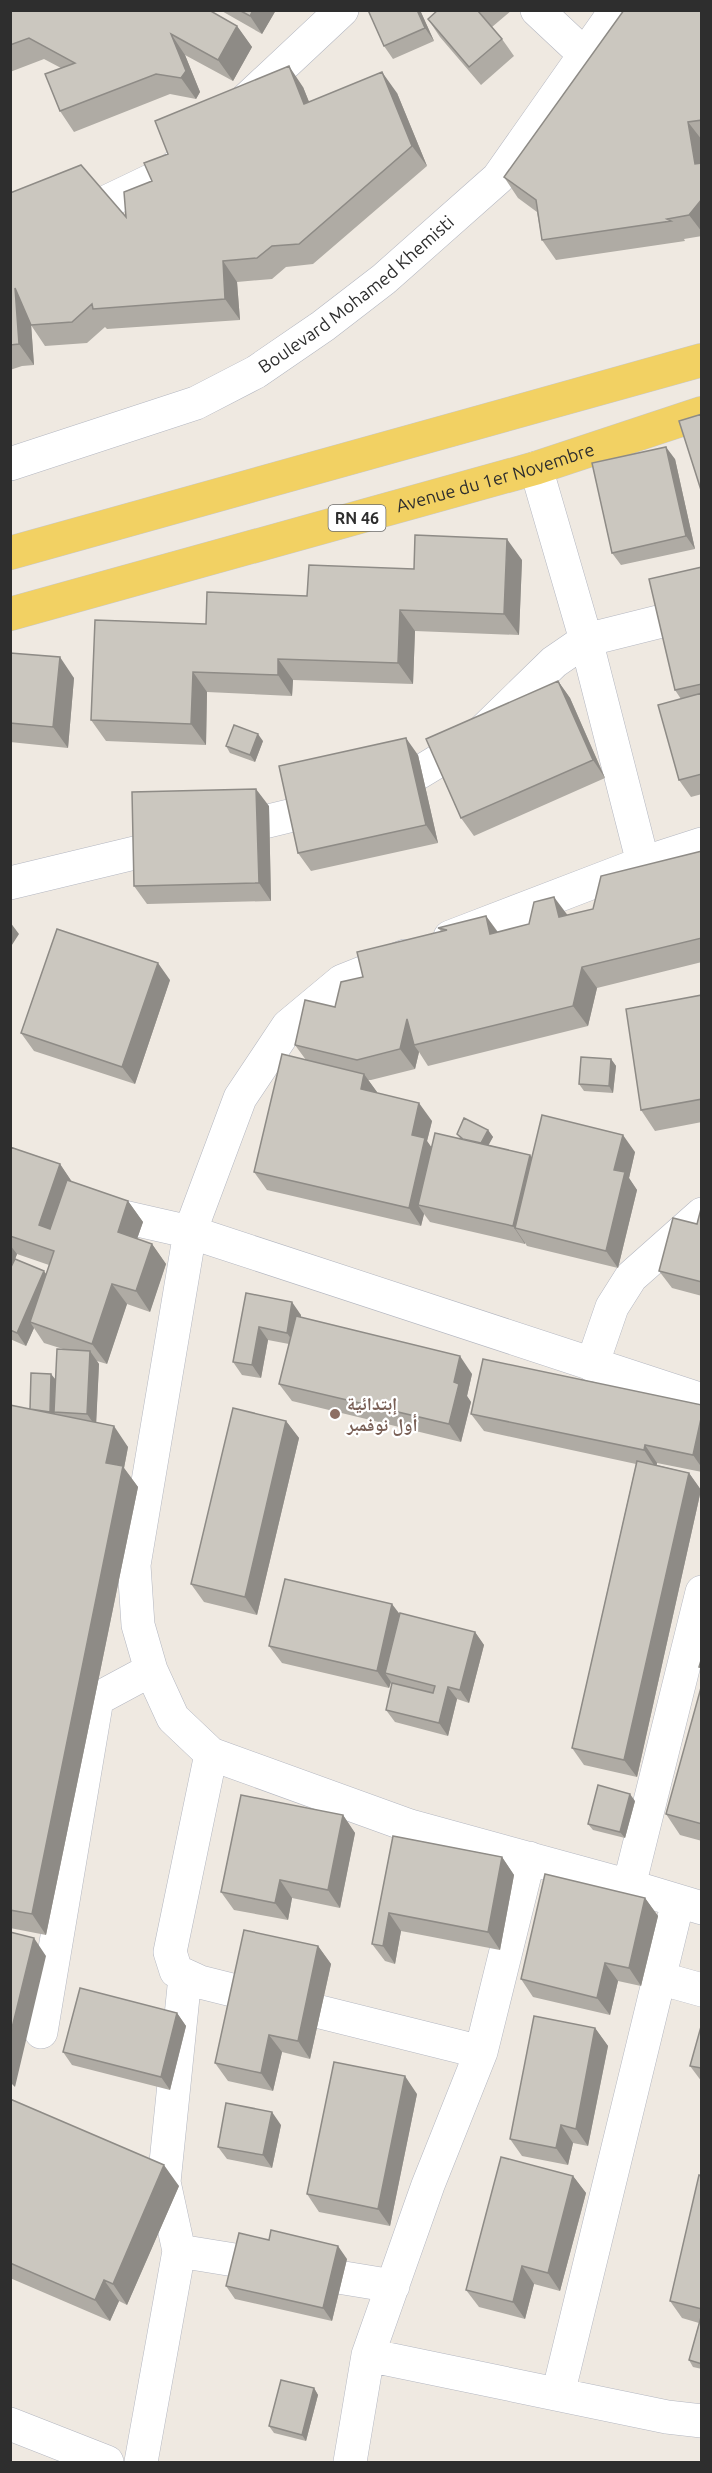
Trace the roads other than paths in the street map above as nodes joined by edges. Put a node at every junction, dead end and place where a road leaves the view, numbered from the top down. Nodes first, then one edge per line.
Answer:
1 (342, 10) edge
2 (537, 10) edge
3 (616, 10) edge
4 (585, 55) junction
5 (10, 248) edge
6 (702, 360) edge
7 (702, 413) edge
8 (10, 465) edge
9 (536, 468) junction
10 (10, 552) edge
11 (702, 611) edge
12 (10, 614) edge
13 (586, 640) junction
14 (702, 844) edge
15 (643, 863) junction
16 (10, 883) edge
17 (10, 1191) edge
18 (702, 1214) edge
19 (190, 1232) junction
20 (592, 1365) junction
21 (702, 1400) edge
22 (702, 1593) edge
23 (151, 1670) junction
24 (211, 1755) junction
25 (529, 1858) junction
26 (629, 1886) junction
27 (690, 1904) edge
28 (185, 1977) junction
29 (659, 1978) junction
30 (702, 1990) edge
31 (26, 2029) edge
32 (75, 2041) edge
33 (481, 2052) junction
34 (142, 2058) edge
35 (176, 2066) junction
36 (129, 2177) edge
37 (164, 2182) junction
38 (179, 2251) junction
39 (393, 2286) junction
40 (368, 2355) junction
41 (558, 2394) junction
42 (702, 2421) edge
43 (10, 2424) edge
44 (107, 2463) edge
45 (141, 2463) edge
46 (350, 2463) edge

1 - 5 street
2 - 4 street
3 - 4 street, Boulevard Mohamed Khemisti
4 - 8 street, Boulevard Mohamed Khemisti
6 - 10 main road
7 - 9 main road, Avenue du 1er Novembre / RN 46
9 - 12 main road, Avenue du 1er Novembre / RN 46
9 - 13 street
11 - 13 street
13 - 15 street
13 - 16 street
14 - 15 street
15 - 19 street
17 - 19 street
18 - 20 street
19 - 20 street
19 - 23 street
20 - 21 street
22 - 26 street
23 - 24 street
23 - 31 street
24 - 25 street
24 - 28 street
25 - 26 street
25 - 33 street
26 - 27 street
27 - 29 street
28 - 33 street
28 - 35 street
29 - 30 street
29 - 41 street
31 - 32 street
33 - 39 street
34 - 35 street
35 - 37 street
36 - 37 street
37 - 38 street
38 - 39 street
38 - 45 street
39 - 40 street
40 - 41 street
40 - 46 street
41 - 42 street
43 - 44 street

